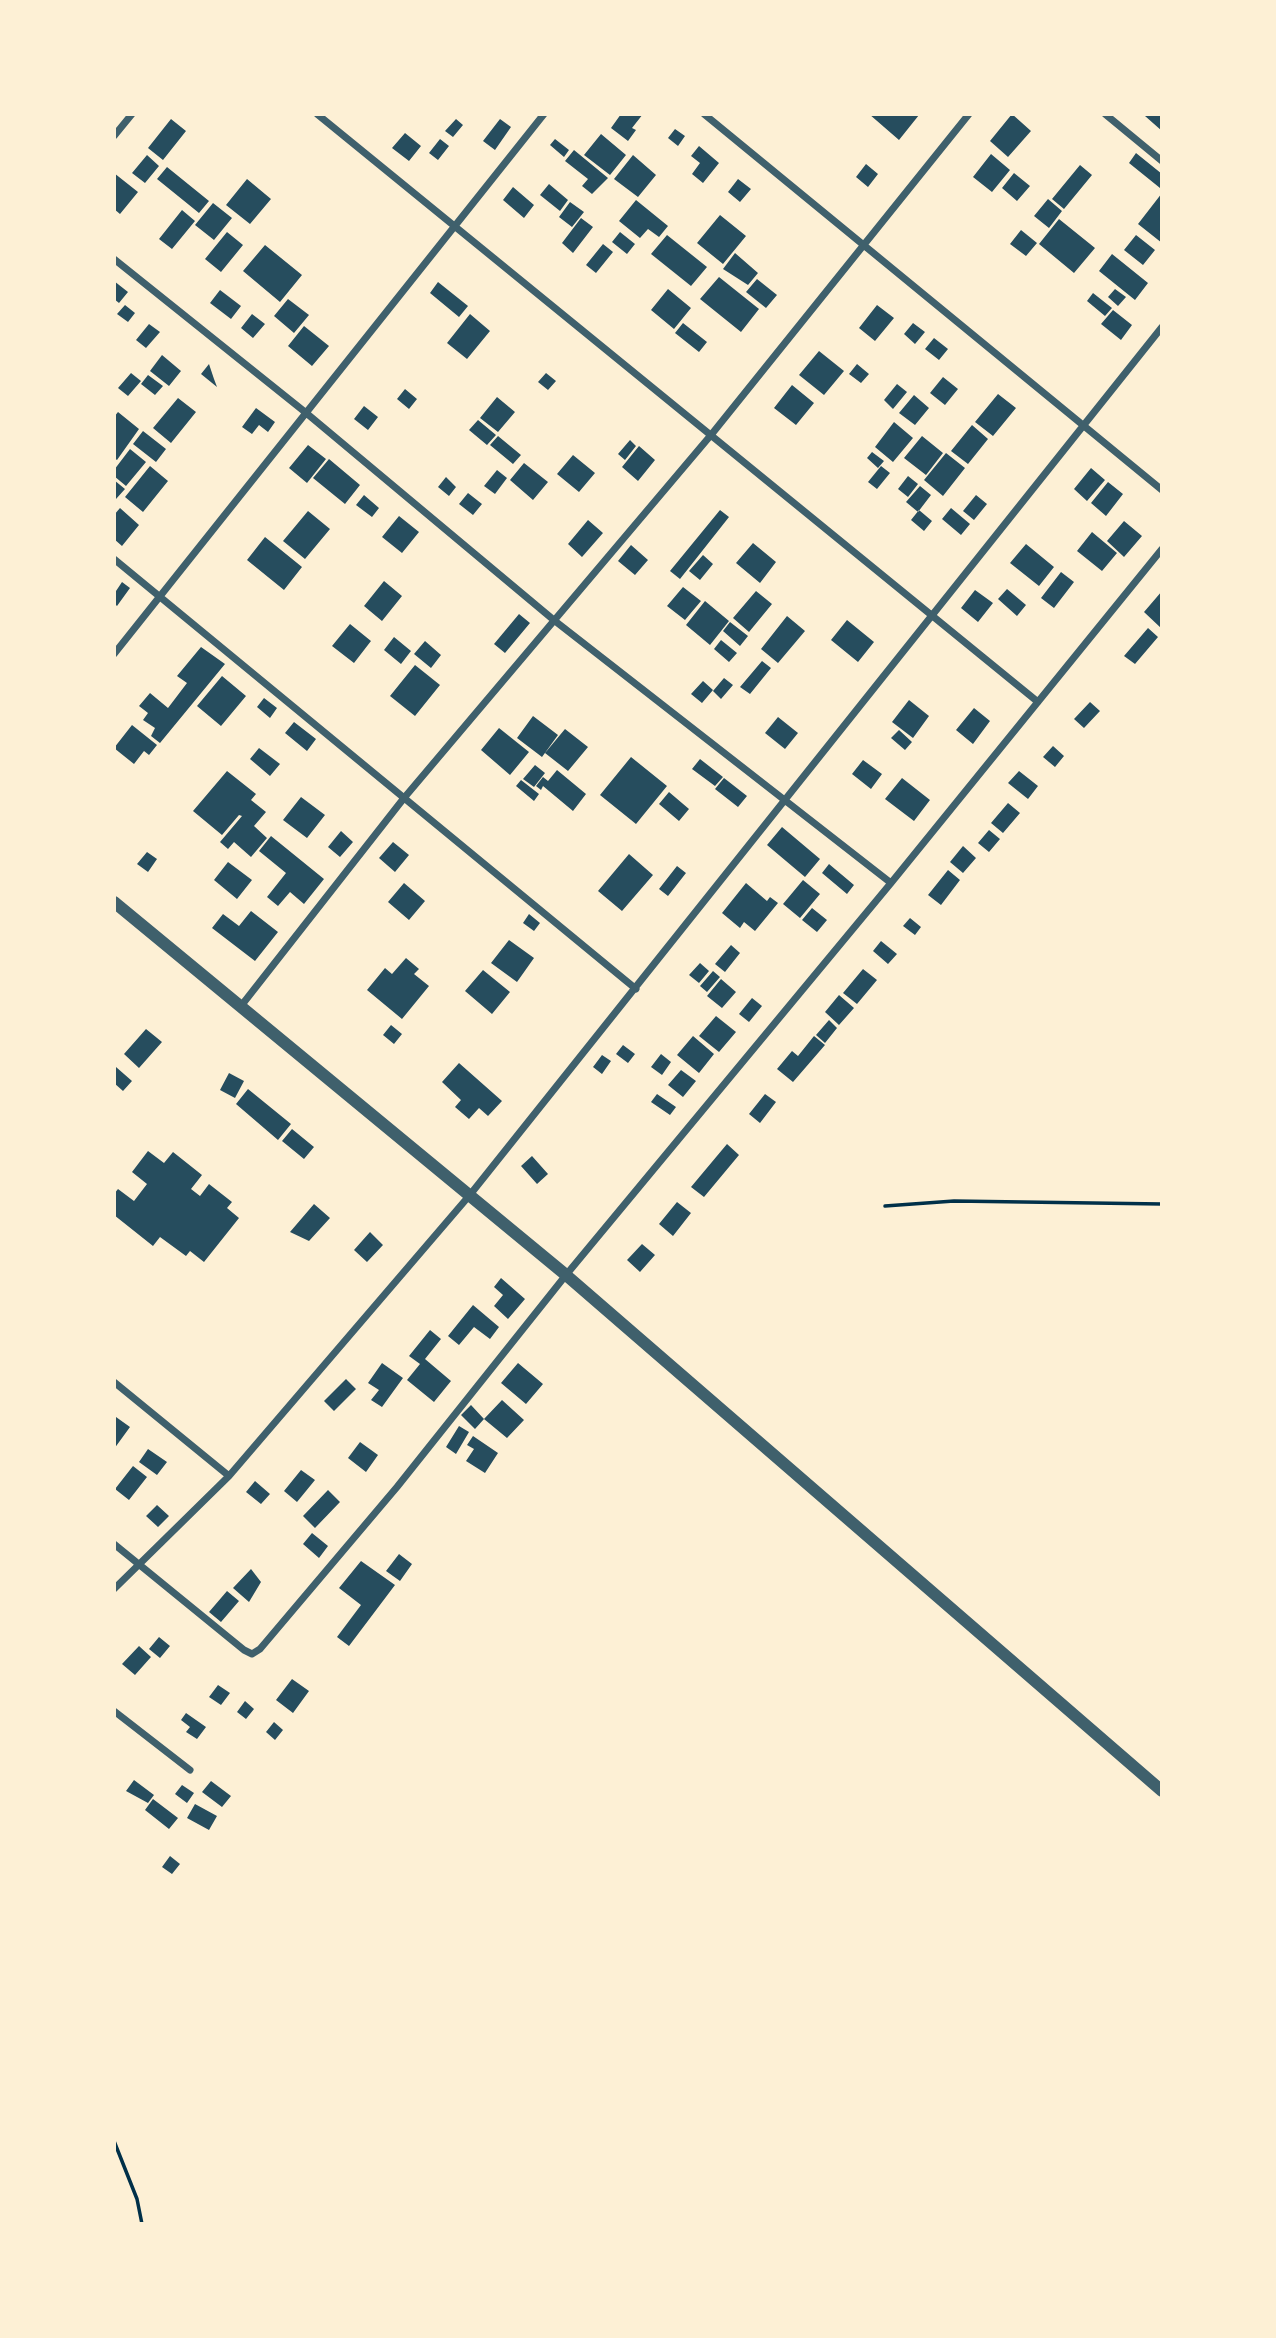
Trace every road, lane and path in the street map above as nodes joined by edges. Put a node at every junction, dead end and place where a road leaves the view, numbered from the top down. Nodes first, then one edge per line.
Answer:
1 (132, 114) edge
2 (317, 114) edge
3 (544, 114) edge
4 (704, 114) edge
5 (968, 114) edge
6 (1105, 114) edge
7 (114, 136) edge
8 (1162, 160) edge
9 (454, 226) junction
10 (865, 246) junction
11 (114, 259) edge
12 (1162, 327) edge
13 (305, 412) junction
14 (1083, 424) junction
15 (711, 435) junction
16 (1162, 489) edge
17 (1162, 549) edge
18 (114, 559) edge
19 (160, 596) junction
20 (932, 615) junction
21 (555, 621) junction
22 (114, 654) edge
23 (1038, 702) junction
24 (404, 798) junction
25 (785, 800) junction
26 (891, 883) junction
27 (114, 902) edge
28 (636, 989) junction
29 (242, 1006) junction
30 (469, 1196) junction
31 (1162, 1204) edge
32 (885, 1206) dead end
33 (566, 1275) junction
34 (114, 1382) edge
35 (229, 1476) junction
36 (114, 1544) edge
37 (139, 1564) junction
38 (114, 1589) edge
39 (114, 1711) edge
40 (190, 1770) dead end
41 (1162, 1791) edge
42 (114, 2141) edge
43 (142, 2224) edge

1 - 7 street
2 - 9 street
3 - 9 street
4 - 10 street
5 - 10 street
6 - 8 street
9 - 13 street
9 - 15 street
10 - 14 street
10 - 15 street
11 - 13 street
12 - 14 street
13 - 19 street
13 - 21 street
14 - 16 street
14 - 20 street
15 - 20 street
15 - 21 street
17 - 23 street
18 - 19 street
19 - 22 street
19 - 24 street
20 - 23 street
20 - 25 street
21 - 24 street
21 - 25 street
23 - 26 street
24 - 28 street
24 - 29 street
25 - 26 street
25 - 28 street
26 - 33 street
27 - 29 street
28 - 30 street
29 - 30 street
30 - 33 street
30 - 35 street
31 - 32 path
33 - 37 street
33 - 41 street
34 - 35 street
35 - 37 street
36 - 37 street
37 - 38 street
39 - 40 street
42 - 43 path

